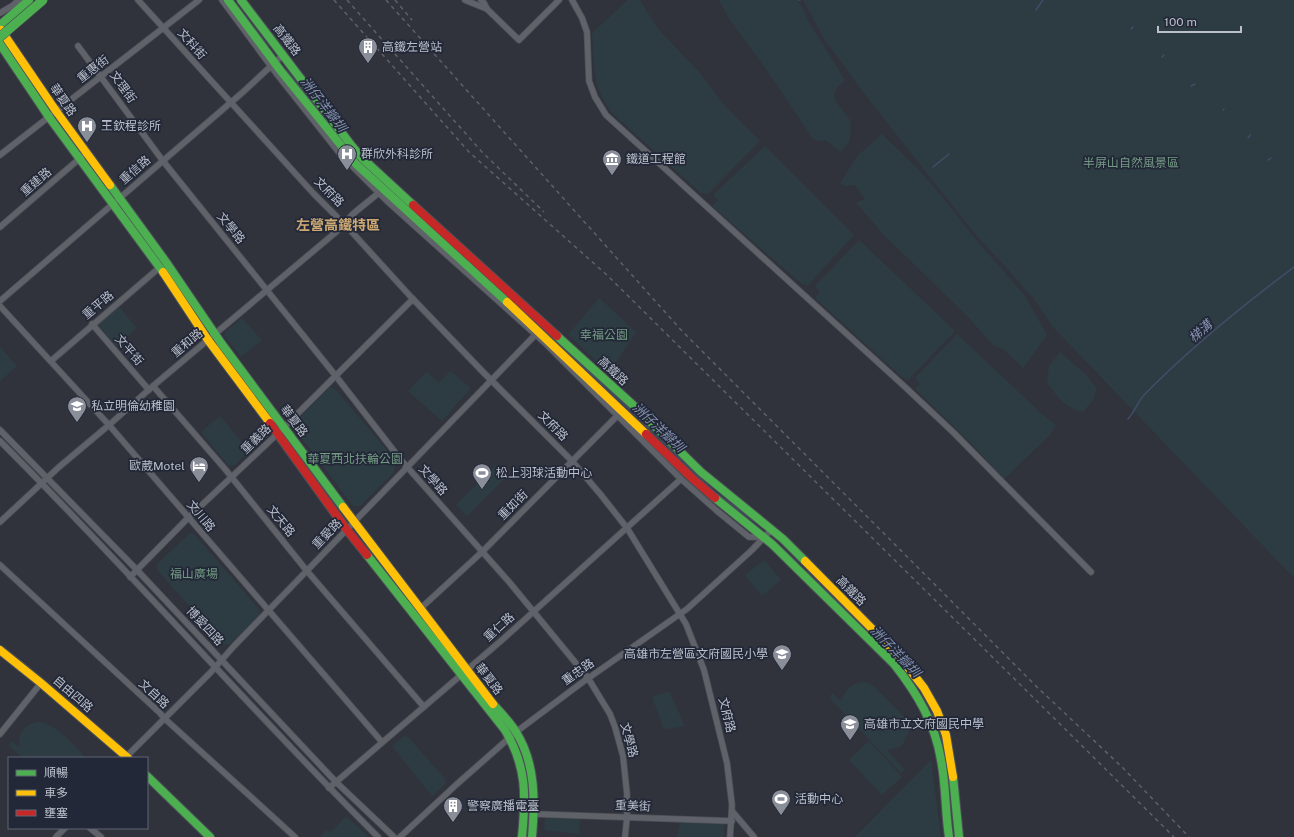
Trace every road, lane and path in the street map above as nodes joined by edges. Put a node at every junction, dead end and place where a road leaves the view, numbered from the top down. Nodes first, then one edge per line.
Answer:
1 (16, 0) edge
2 (21, 0) edge
3 (29, 0) edge
4 (39, 0) edge
5 (44, 0) edge
6 (138, 0) edge
7 (199, 0) edge
8 (222, 0) edge
9 (228, 0) edge
10 (241, 0) edge
11 (465, 0) edge
12 (481, 0) edge
13 (559, 0) edge
14 (572, 0) edge
15 (487, 9) junction
16 (0, 13) edge
17 (0, 20) edge
18 (0, 25) edge
19 (16, 26) junction
20 (163, 28) junction
21 (1, 34) edge
22 (0, 44) edge
23 (78, 46) dead end
24 (283, 55) junction
25 (273, 64) junction
26 (101, 76) junction
27 (231, 102) junction
28 (56, 111) junction
29 (49, 117) junction
30 (0, 155) edge
31 (83, 156) junction
32 (163, 161) junction
33 (384, 189) junction
34 (116, 201) junction
35 (344, 223) junction
36 (0, 227) edge
37 (160, 267) junction
38 (266, 290) junction
39 (413, 299) junction
40 (0, 301) edge
41 (0, 306) edge
42 (92, 324) junction
43 (539, 330) junction
44 (211, 337) junction
45 (51, 361) junction
46 (335, 375) junction
47 (491, 380) junction
48 (151, 388) junction
49 (618, 415) junction
50 (109, 425) junction
51 (0, 430) edge
52 (280, 430) junction
53 (0, 441) edge
54 (572, 461) junction
55 (407, 468) junction
56 (47, 477) junction
57 (232, 477) junction
58 (681, 479) junction
59 (41, 482) junction
60 (188, 518) junction
61 (0, 522) edge
62 (354, 522) junction
63 (627, 528) junction
64 (772, 529) junction
65 (347, 530) junction
66 (765, 537) junction
67 (482, 552) junction
68 (0, 566) edge
69 (136, 569) junction
70 (307, 571) junction
71 (1091, 572) dead end
72 (130, 577) junction
73 (420, 608) junction
74 (269, 611) junction
75 (534, 611) junction
76 (680, 614) junction
77 (0, 650) edge
78 (222, 660) junction
79 (215, 668) junction
80 (464, 672) junction
81 (588, 678) junction
82 (41, 683) junction
83 (424, 706) junction
84 (164, 718) junction
85 (0, 734) edge
86 (513, 735) junction
87 (382, 742) junction
88 (127, 757) edge
89 (148, 777) edge
90 (336, 782) junction
91 (329, 788) junction
92 (732, 811) junction
93 (534, 814) junction
94 (627, 817) junction
95 (732, 821) junction
96 (63, 829) edge
97 (91, 829) edge
98 (56, 837) edge
99 (102, 837) edge
100 (210, 837) edge
101 (295, 837) edge
102 (378, 837) edge
103 (394, 837) edge
104 (400, 837) edge
105 (522, 837) edge
106 (532, 837) edge
107 (625, 837) edge
108 (730, 837) edge
109 (754, 837) edge
110 (949, 837) edge
111 (959, 837) edge

1 - 16 street
2 - 16 street
2 - 17 main road
3 - 18 main road
4 - 19 street
4 - 21 main road
5 - 19 street
5 - 21 main road, bridge
6 - 20 street, 文科街
7 - 20 street, 重惠街
8 - 25 street, 高鐵路
9 - 25 main road, 高鐵路
10 - 24 main road, 高鐵路
11 - 15 street
12 - 15 street
13 - 15 street
14 - 71 street
19 - 21 street
20 - 26 street, 重惠街
20 - 27 street, 文科街
21 - 28 main road, 華夏路
22 - 29 main road, 華夏路
23 - 26 street, 文理街
24 - 25 street, 重信路
24 - 33 main road, 高鐵路
25 - 27 street, 重信路
25 - 33 main road, 高鐵路
26 - 28 street, 重惠街
26 - 32 street, 文理街
27 - 32 street, 重信路
27 - 35 street, 文府路
28 - 29 street, 重惠街
28 - 31 main road, 華夏路
29 - 30 street, 重惠街
29 - 31 main road, 華夏路
31 - 34 main road, 華夏路
31 - 36 street, 重建路
32 - 34 street, 重信路
32 - 38 street, 文學路
33 - 35 street, 重和路
33 - 43 main road, 高鐵路
33 - 43 street, 高鐵路
34 - 37 main road, 華夏路
34 - 40 street, 重信路
34 - 44 main road, 華夏路
35 - 38 street, 重和路
35 - 39 street, 文府路
37 - 42 street, 重平路
37 - 44 main road, 華夏路
38 - 44 street, 重和路
38 - 46 street, 文學路
39 - 46 street, 重義路
39 - 47 street, 文府路
41 - 45 street, 文川路
42 - 45 street, 重平路
42 - 48 street, 文平街
43 - 47 street, 重愛路
43 - 49 street, 高鐵路
43 - 64 main road, 高鐵路
43 - 66 main road, 高鐵路
44 - 48 street, 重和路
44 - 52 main road, 華夏路
45 - 50 street, 文川路
46 - 52 street, 重義路
46 - 55 street, 文學路
47 - 54 street, 文府路
47 - 55 street, 重愛路
48 - 50 street, 重和路
48 - 57 street, 文天路
49 - 54 street, 重如街
49 - 58 street, 高鐵路
50 - 56 street, 重和路
50 - 60 street, 文川路
51 - 56 street, 博愛四路
52 - 57 street, 重義路
52 - 62 main road, 華夏路
52 - 65 main road, 華夏路
53 - 59 street, 博愛四路
54 - 63 street, 文府路
54 - 67 street, 重如街
55 - 62 street, 重愛路
55 - 67 street, 文學路
56 - 59 street, 重和路
56 - 69 street, 博愛四路
57 - 60 street, 重義路
57 - 70 street, 文天路
58 - 63 street, 重仁路
58 - 66 street, 高鐵路
59 - 61 street, 重和路
59 - 72 street, 博愛四路
60 - 69 street, 重義路
60 - 74 street, 文川路
62 - 65 street, 重愛路
62 - 73 main road, 華夏路
63 - 75 street, 重仁路
63 - 76 street, 文府路
64 - 66 street, 重忠路
64 - 111 main road, 高鐵路
65 - 70 street, 重愛路
65 - 80 main road, 華夏路
66 - 76 street, 重忠路
66 - 110 main road, 高鐵路
67 - 73 street, 重如街
67 - 75 street, 文學路
68 - 84 street, 文自路
69 - 72 street, 重義路
69 - 78 street, 博愛四路
70 - 74 street, 重愛路
70 - 83 street, 文天路
72 - 79 street, 博愛四路
73 - 80 main road, 華夏路
74 - 78 street, 重愛路
74 - 87 street, 文川路
75 - 80 street, 重仁路
75 - 81 street, 文學路
76 - 81 street, 重忠路
76 - 92 street, 文府路
77 - 82 main road, 自由四路
78 - 79 street, 重愛路
78 - 90 street, 博愛四路
79 - 84 street, 重愛路
79 - 91 street, 博愛四路
80 - 83 street, 重仁路
80 - 86 main road, 華夏路
81 - 86 street, 重忠路
81 - 94 street, 文學路
82 - 85 street
82 - 88 main road, 自由四路
83 - 87 street, 重仁路
84 - 88 street, 重愛路
84 - 101 street, 文自路
86 - 93 main road, 華夏路
86 - 104 street, 重忠路
86 - 105 main road, 華夏路
87 - 90 street, 重仁路
89 - 100 main road
90 - 91 street, 重仁路
90 - 103 street, 博愛四路
91 - 102 street, 博愛四路
92 - 95 street, 文府路
92 - 109 street
93 - 94 street, 重美街
93 - 106 main road, 華夏路
94 - 95 street, 重美街
94 - 107 street, 文學路
95 - 108 street, 文府路
96 - 98 street
97 - 99 street

